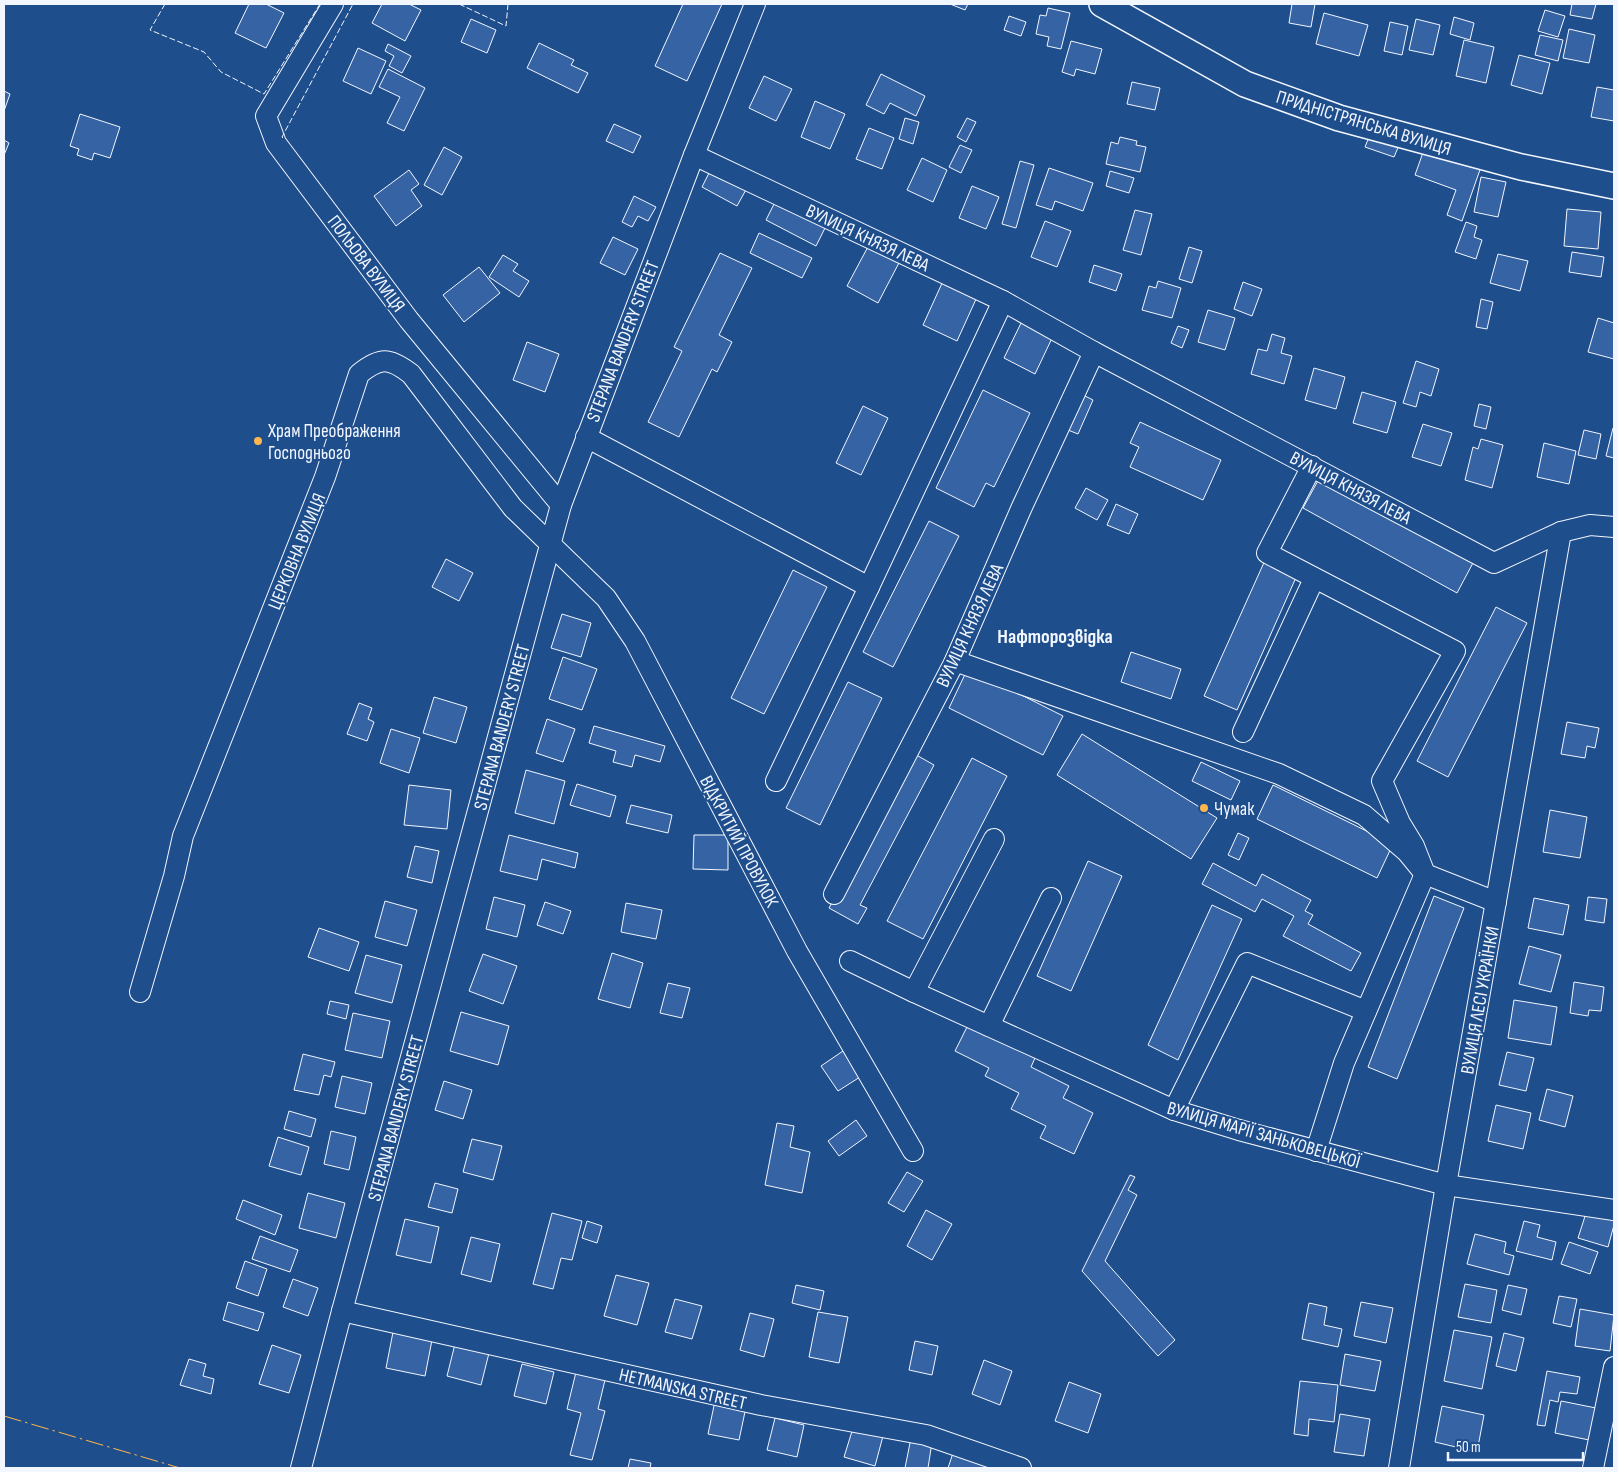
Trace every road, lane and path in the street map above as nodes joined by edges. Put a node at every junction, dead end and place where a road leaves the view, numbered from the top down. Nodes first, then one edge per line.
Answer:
1 (333, 4) edge
2 (755, 4) edge
3 (1102, 4) edge
4 (694, 155) junction
5 (1614, 186) edge
6 (1003, 301) junction
7 (1094, 352) junction
8 (586, 437) junction
9 (1312, 466) junction
10 (561, 505) junction
11 (1614, 527) edge
12 (1561, 532) junction
13 (551, 544) junction
14 (1314, 578) junction
15 (869, 587) junction
16 (955, 661) junction
17 (1243, 732) dead end
18 (776, 781) dead end
19 (994, 839) dead end
20 (1424, 874) junction
21 (834, 894) dead end
22 (1051, 898) dead end
23 (1496, 902) junction
24 (850, 961) dead end
25 (140, 992) dead end
26 (914, 992) junction
27 (1366, 1011) junction
28 (989, 1026) junction
29 (1174, 1110) junction
30 (912, 1151) dead end
31 (1316, 1151) junction
32 (1446, 1185) junction
33 (1614, 1210) edge
34 (342, 1311) junction
35 (1614, 1367) edge
36 (301, 1468) edge
37 (1022, 1468) edge
38 (1399, 1468) edge
39 (1594, 1468) edge

1 - 10 street, ПОЛЬОВА ВУЛИЦЯ
2 - 4 street, STEPANA BANDERY STREET
3 - 5 main road, ПРИДНІСТРЯНСЬКА ВУЛИЦЯ
4 - 6 street, ВУЛИЦЯ КНЯЗЯ ЛЕВА
4 - 8 street, STEPANA BANDERY STREET
6 - 7 street, ВУЛИЦЯ КНЯЗЯ ЛЕВА
6 - 15 street
7 - 9 street, ВУЛИЦЯ КНЯЗЯ ЛЕВА
7 - 16 street, ВУЛИЦЯ КНЯЗЯ ЛЕВА
8 - 10 street, STEPANA BANDERY STREET
8 - 15 street
9 - 12 street, ВУЛИЦЯ КНЯЗЯ ЛЕВА
9 - 14 street
10 - 13 street, STEPANA BANDERY STREET
11 - 12 street, ВУЛИЦЯ КНЯЗЯ ЛЕВА
12 - 23 street, ВУЛИЦЯ ЛЕСІ УКРАЇНКИ
13 - 25 street, ЦЕРКОВНА ВУЛИЦЯ
13 - 30 street, ВІДКРИТИЙ ПРОВУЛОК
13 - 34 street, STEPANA BANDERY STREET
14 - 17 street
14 - 20 street
15 - 18 street
16 - 20 street
16 - 21 street, ВУЛИЦЯ КНЯЗЯ ЛЕВА
19 - 26 street
20 - 23 street
20 - 27 street
22 - 28 street
23 - 32 street, ВУЛИЦЯ ЛЕСІ УКРАЇНКИ
24 - 26 street, ВУЛИЦЯ МАРІЇ ЗАНЬКОВЕЦЬКОЇ
26 - 28 street, ВУЛИЦЯ МАРІЇ ЗАНЬКОВЕЦЬКОЇ
27 - 29 street
27 - 31 street
28 - 29 street, ВУЛИЦЯ МАРІЇ ЗАНЬКОВЕЦЬКОЇ
29 - 31 street, ВУЛИЦЯ МАРІЇ ЗАНЬКОВЕЦЬКОЇ
31 - 32 street, ВУЛИЦЯ МАРІЇ ЗАНЬКОВЕЦЬКОЇ
32 - 33 street, ВУЛИЦЯ МАРІЇ ЗАНЬКОВЕЦЬКОЇ
32 - 38 street, ВУЛИЦЯ ЛЕСІ УКРАЇНКИ
34 - 36 street, STEPANA BANDERY STREET
34 - 37 street, HETMANSKA STREET
35 - 39 street

